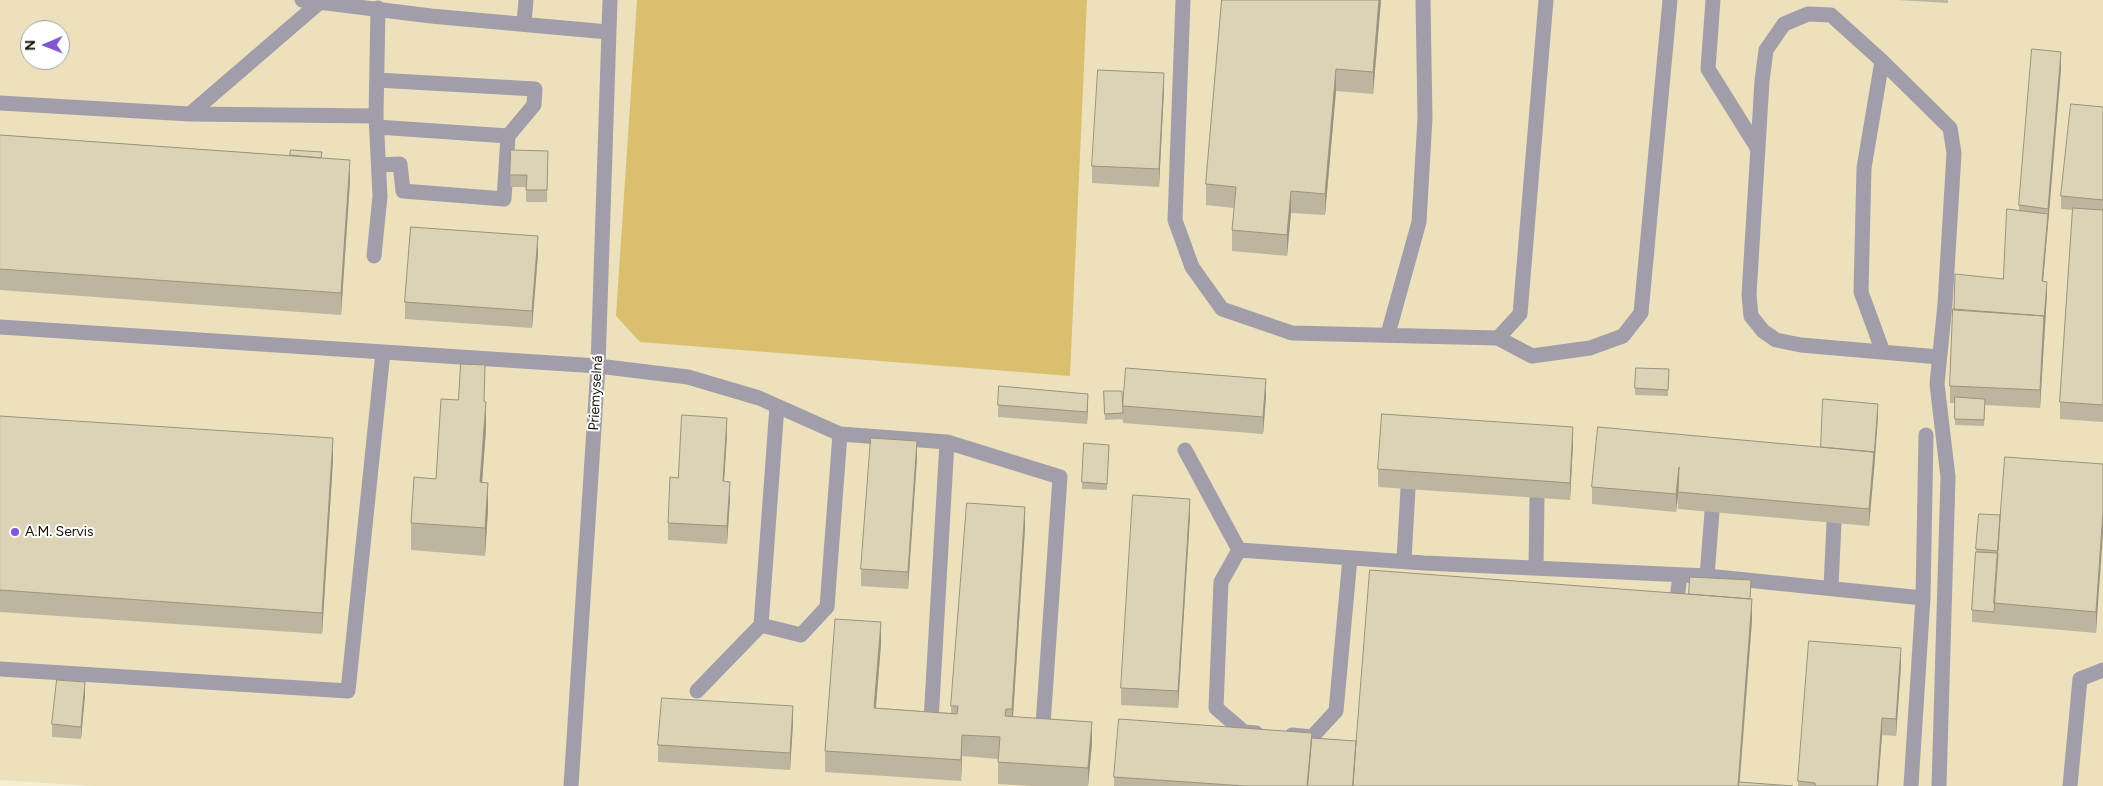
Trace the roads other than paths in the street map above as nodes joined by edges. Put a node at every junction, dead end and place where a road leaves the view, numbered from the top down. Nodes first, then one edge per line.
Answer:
1 (302, 0) edge
2 (526, 0) edge
3 (610, 0) edge
4 (1183, 0) edge
5 (1423, 0) edge
6 (1546, 0) edge
7 (1670, 0) edge
8 (1713, 0) edge
9 (320, 2) junction
10 (378, 8) junction
11 (524, 24) junction
12 (608, 32) junction
13 (1882, 61) junction
14 (377, 80) junction
15 (0, 103) edge
16 (190, 114) junction
17 (376, 122) junction
18 (508, 136) junction
19 (1758, 148) junction
20 (379, 165) junction
21 (374, 256) dead end
22 (0, 327) edge
23 (1388, 334) junction
24 (1498, 338) junction
25 (383, 352) junction
26 (1883, 352) junction
27 (1939, 357) junction
28 (598, 366) junction
29 (777, 406) junction
30 (840, 434) junction
31 (1926, 435) dead end
32 (947, 442) junction
33 (1186, 450) dead end
34 (1408, 489) edge
35 (1537, 498) edge
36 (1712, 512) edge
37 (1834, 523) edge
38 (1239, 550) junction
39 (1350, 558) junction
40 (1404, 560) junction
41 (1424, 563) junction
42 (1536, 567) junction
43 (1680, 576) junction
44 (1707, 576) junction
45 (1424, 579) edge
46 (1831, 587) junction
47 (1923, 598) junction
48 (1675, 615) edge
49 (761, 625) junction
50 (0, 669) edge
51 (2103, 670) edge
52 (697, 691) dead end
53 (931, 721) edge
54 (1043, 725) edge
55 (571, 786) edge
56 (1911, 786) edge
57 (1939, 786) edge
58 (2070, 786) edge

1 - 9 lane
2 - 11 lane
3 - 12 lane, Priemyselná
4 - 23 lane
5 - 23 lane
6 - 24 lane
7 - 24 lane
8 - 19 lane
9 - 10 lane
9 - 16 lane
10 - 11 lane
10 - 14 lane
11 - 12 lane
12 - 28 lane, Priemyselná
13 - 19 lane
13 - 26 lane
13 - 27 lane
14 - 17 lane
14 - 18 lane
15 - 16 lane
16 - 17 lane
17 - 18 lane
17 - 20 lane
18 - 20 lane
19 - 26 lane
20 - 21 lane
22 - 25 lane
23 - 24 lane
25 - 28 lane
25 - 50 lane
26 - 27 lane
27 - 57 lane
28 - 29 lane
28 - 55 lane, Priemyselná
29 - 30 lane
29 - 49 lane
30 - 32 lane
30 - 49 lane
31 - 47 lane
32 - 53 lane
32 - 54 lane
33 - 38 lane
34 - 40 lane
35 - 42 lane
36 - 44 lane
37 - 46 lane
38 - 39 lane
38 - 39 lane
39 - 40 lane
40 - 41 lane
41 - 42 lane
41 - 45 lane
42 - 43 lane
43 - 44 lane
43 - 48 lane
44 - 46 lane
46 - 47 lane
47 - 56 lane
49 - 52 lane
51 - 58 lane

